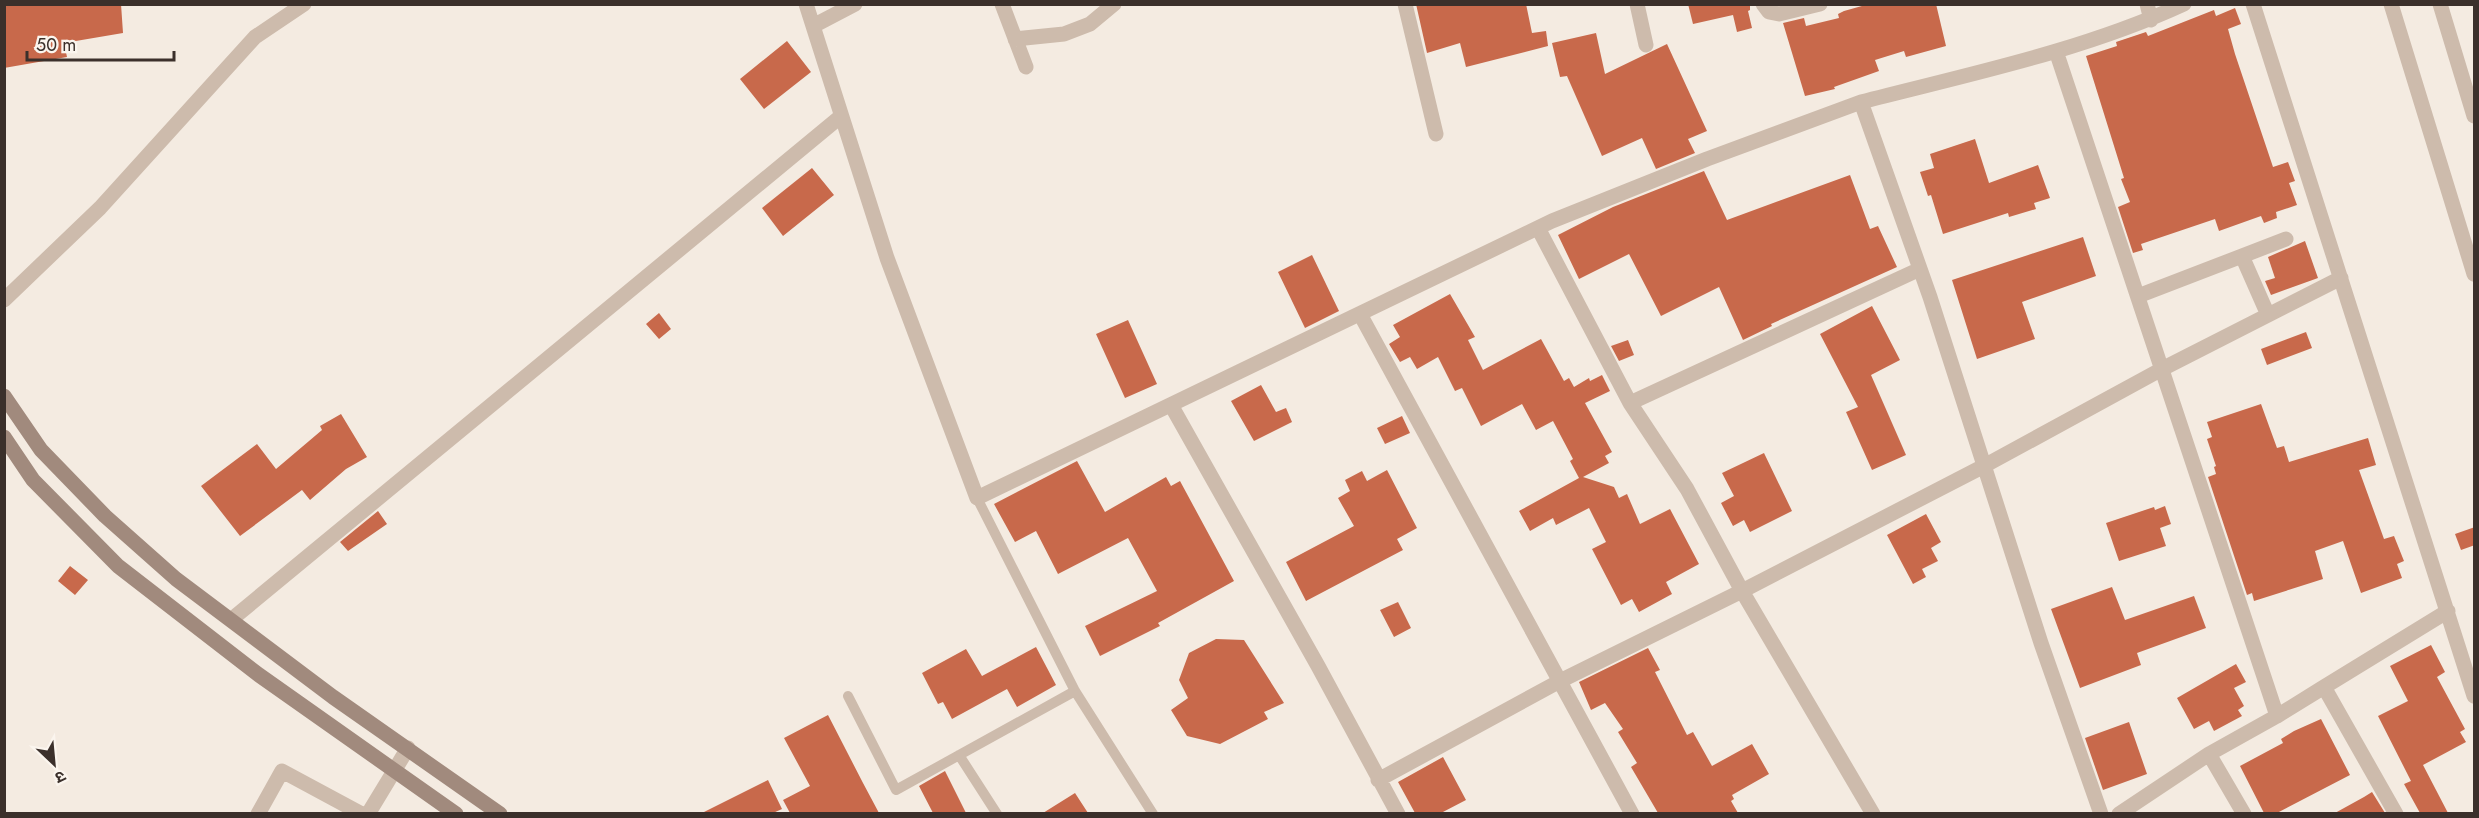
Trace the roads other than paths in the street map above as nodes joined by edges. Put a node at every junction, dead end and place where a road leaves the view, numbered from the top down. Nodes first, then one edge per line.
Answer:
1 (304, 4) edge
2 (806, 4) edge
3 (855, 4) edge
4 (1002, 4) edge
5 (1114, 4) edge
6 (1405, 4) edge
7 (1637, 4) edge
8 (1763, 4) edge
9 (1820, 4) edge
10 (2184, 4) edge
11 (2253, 4) edge
12 (2391, 4) edge
13 (2440, 4) edge
14 (2149, 12) edge
15 (813, 26) junction
16 (1015, 39) junction
17 (1646, 45) dead end
18 (2056, 51) junction
19 (1026, 67) dead end
20 (1861, 102) junction
21 (2475, 116) edge
22 (840, 117) junction
23 (1436, 134) dead end
24 (1538, 228) junction
25 (2286, 239) dead end
26 (2242, 256) junction
27 (1920, 269) junction
28 (2475, 274) edge
29 (2341, 278) junction
30 (2138, 296) junction
31 (4, 300) edge
32 (1360, 314) junction
33 (2268, 315) junction
34 (2162, 369) junction
35 (4, 396) edge
36 (1630, 404) junction
37 (1171, 405) junction
38 (4, 437) edge
39 (1984, 466) junction
40 (977, 498) junction
41 (1742, 591) junction
42 (2448, 610) junction
43 (232, 619) junction
44 (261, 642) junction
45 (245, 664) junction
46 (1560, 681) junction
47 (2324, 687) junction
48 (1075, 691) junction
49 (848, 696) dead end
50 (2475, 696) edge
51 (2277, 716) junction
52 (408, 748) junction
53 (2209, 754) junction
54 (959, 755) junction
55 (394, 770) junction
56 (1378, 780) junction
57 (258, 813) edge
58 (362, 813) edge
59 (368, 813) edge
60 (456, 813) edge
61 (500, 813) edge
62 (997, 813) edge
63 (1153, 813) edge
64 (1398, 813) edge
65 (1632, 813) edge
66 (1873, 813) edge
67 (2101, 813) edge
68 (2119, 813) edge
69 (2244, 813) edge
70 (2396, 813) edge

1 - 31 street
2 - 15 street
3 - 15 street
4 - 16 street
5 - 16 street
6 - 23 street
7 - 17 street
8 - 9 street
10 - 14 street
11 - 29 street
12 - 28 street
13 - 21 street
14 - 18 street
15 - 22 street
16 - 19 street
18 - 20 street
18 - 30 street
20 - 24 street
20 - 27 street
22 - 40 street
22 - 43 street
24 - 32 street
24 - 36 street
25 - 26 street
26 - 30 street
26 - 33 street
27 - 36 street
27 - 39 street
29 - 33 street
29 - 42 street
30 - 34 street
32 - 37 street
32 - 46 street
33 - 34 street
34 - 39 street
34 - 51 street
35 - 43 street
36 - 41 street
37 - 40 street
37 - 56 street
38 - 45 street
39 - 41 street
39 - 67 street
40 - 48 lane
41 - 46 street
41 - 66 street
42 - 47 street
42 - 50 street
43 - 44 street
44 - 45 street
44 - 52 street
45 - 55 street
46 - 56 street
46 - 65 street
47 - 51 street
47 - 70 street
48 - 54 lane
48 - 63 lane
49 - 54 lane
51 - 53 street
52 - 55 street
52 - 61 street
53 - 68 street
53 - 69 street
54 - 62 lane
55 - 59 street
55 - 60 street
56 - 64 street
57 - 58 street

